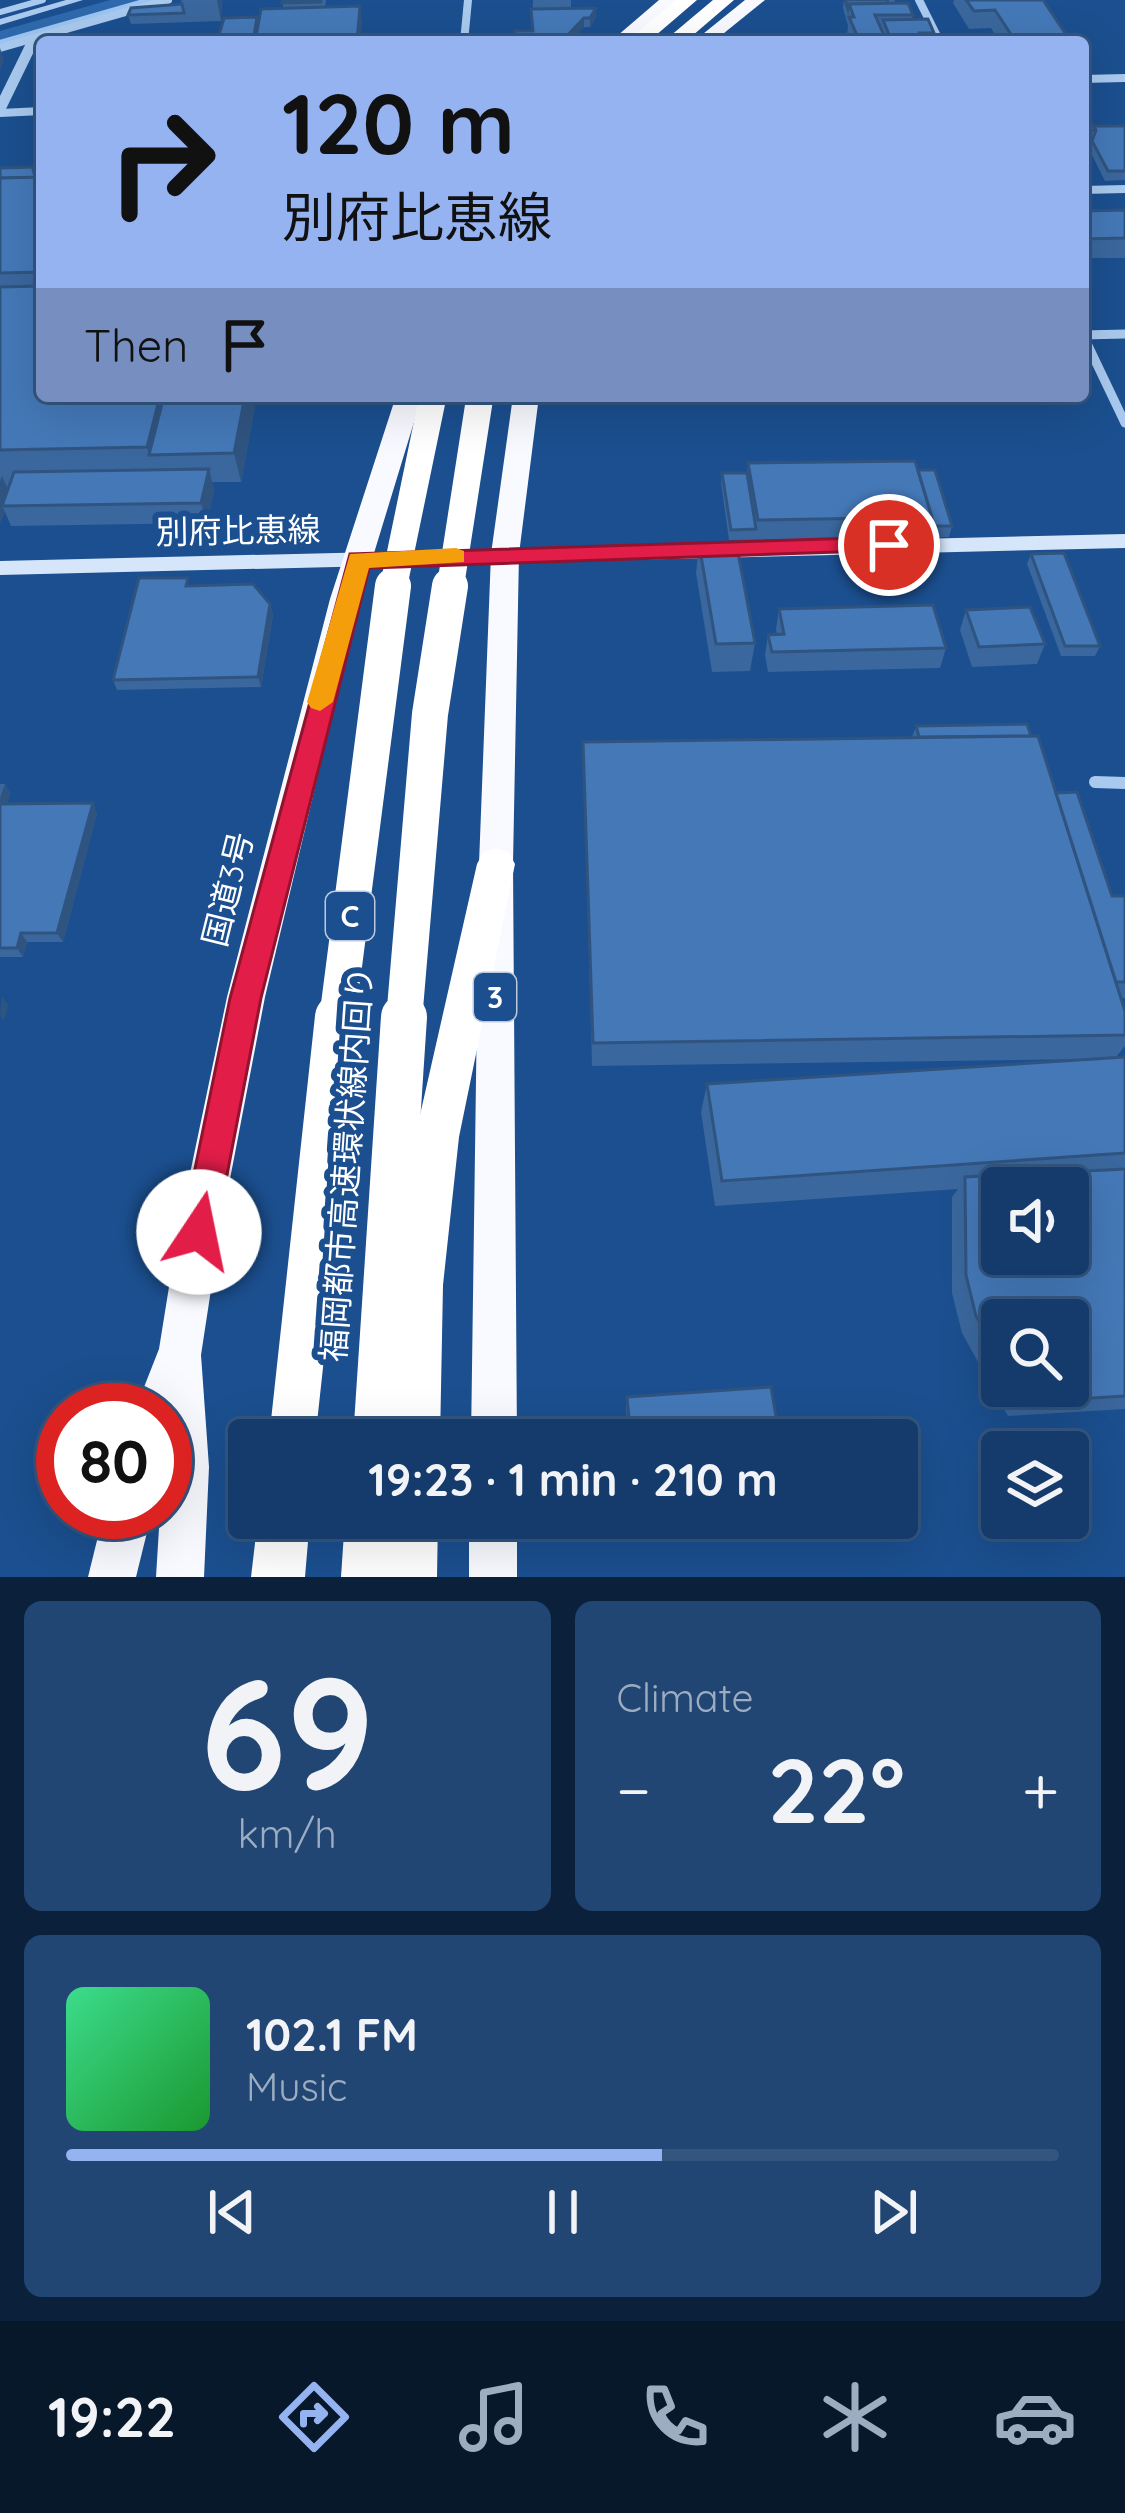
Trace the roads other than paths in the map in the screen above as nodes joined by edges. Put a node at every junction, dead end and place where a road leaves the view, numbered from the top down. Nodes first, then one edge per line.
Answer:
1 (43, 0) edge
2 (78, 0) edge
3 (168, 0) edge
4 (468, 0) edge
5 (670, 0) edge
6 (688, 0) edge
7 (725, 0) edge
8 (756, 0) edge
9 (919, 0) edge
10 (0, 12) edge
11 (0, 22) edge
12 (42, 36) edge
13 (465, 36) edge
14 (626, 36) edge
15 (643, 36) edge
16 (680, 36) edge
17 (710, 36) edge
18 (937, 36) edge
19 (35, 38) joint
20 (0, 48) edge
21 (1125, 78) edge
22 (1089, 79) edge
23 (0, 111) edge
24 (36, 111) edge
25 (1125, 189) edge
26 (1089, 190) edge
27 (1125, 334) edge
28 (1089, 335) edge
29 (1089, 348) edge
30 (407, 402) edge
31 (432, 402) edge
32 (479, 402) edge
33 (525, 402) edge
34 (1125, 423) edge
35 (1125, 541) edge
36 (506, 554) junction
37 (359, 560) junction
38 (0, 568) edge
39 (1095, 782) dead end
40 (1125, 783) edge
41 (496, 864) junction
42 (182, 1349) junction
43 (169, 1383) edge
44 (294, 1419) edge
45 (377, 1419) edge
46 (416, 1419) edge
47 (494, 1419) edge
48 (121, 1539) edge
49 (282, 1539) edge
50 (370, 1539) edge
51 (411, 1539) edge
52 (493, 1539) edge
53 (112, 1577) edge
54 (180, 1577) edge
55 (278, 1577) edge
56 (368, 1577) edge
57 (410, 1577) edge
58 (493, 1577) edge

1 - 10 lane
2 - 11 street
3 - 12 street
4 - 13 street
5 - 14 highway
6 - 15 highway
7 - 16 highway
8 - 17 highway
9 - 18 street
19 - 20 street
19 - 23 street
21 - 22 street
23 - 24 street
25 - 26 street
27 - 28 street
29 - 34 street
30 - 37 highway, 国道3号
31 - 44 highway, C, bridge
32 - 45 highway, 福岡都市高速環状線内回り / C, bridge
33 - 36 highway, 3
35 - 36 main road, 別府比恵線
36 - 37 main road, 別府比恵線
36 - 41 highway, 3
37 - 38 main road, 別府比恵線
37 - 42 highway, 国道3号
39 - 40 street
41 - 46 highway
41 - 47 highway, 3
42 - 43 highway, 国道3号
42 - 54 highway
48 - 53 highway
49 - 55 highway
50 - 56 highway
51 - 57 highway
52 - 58 highway

